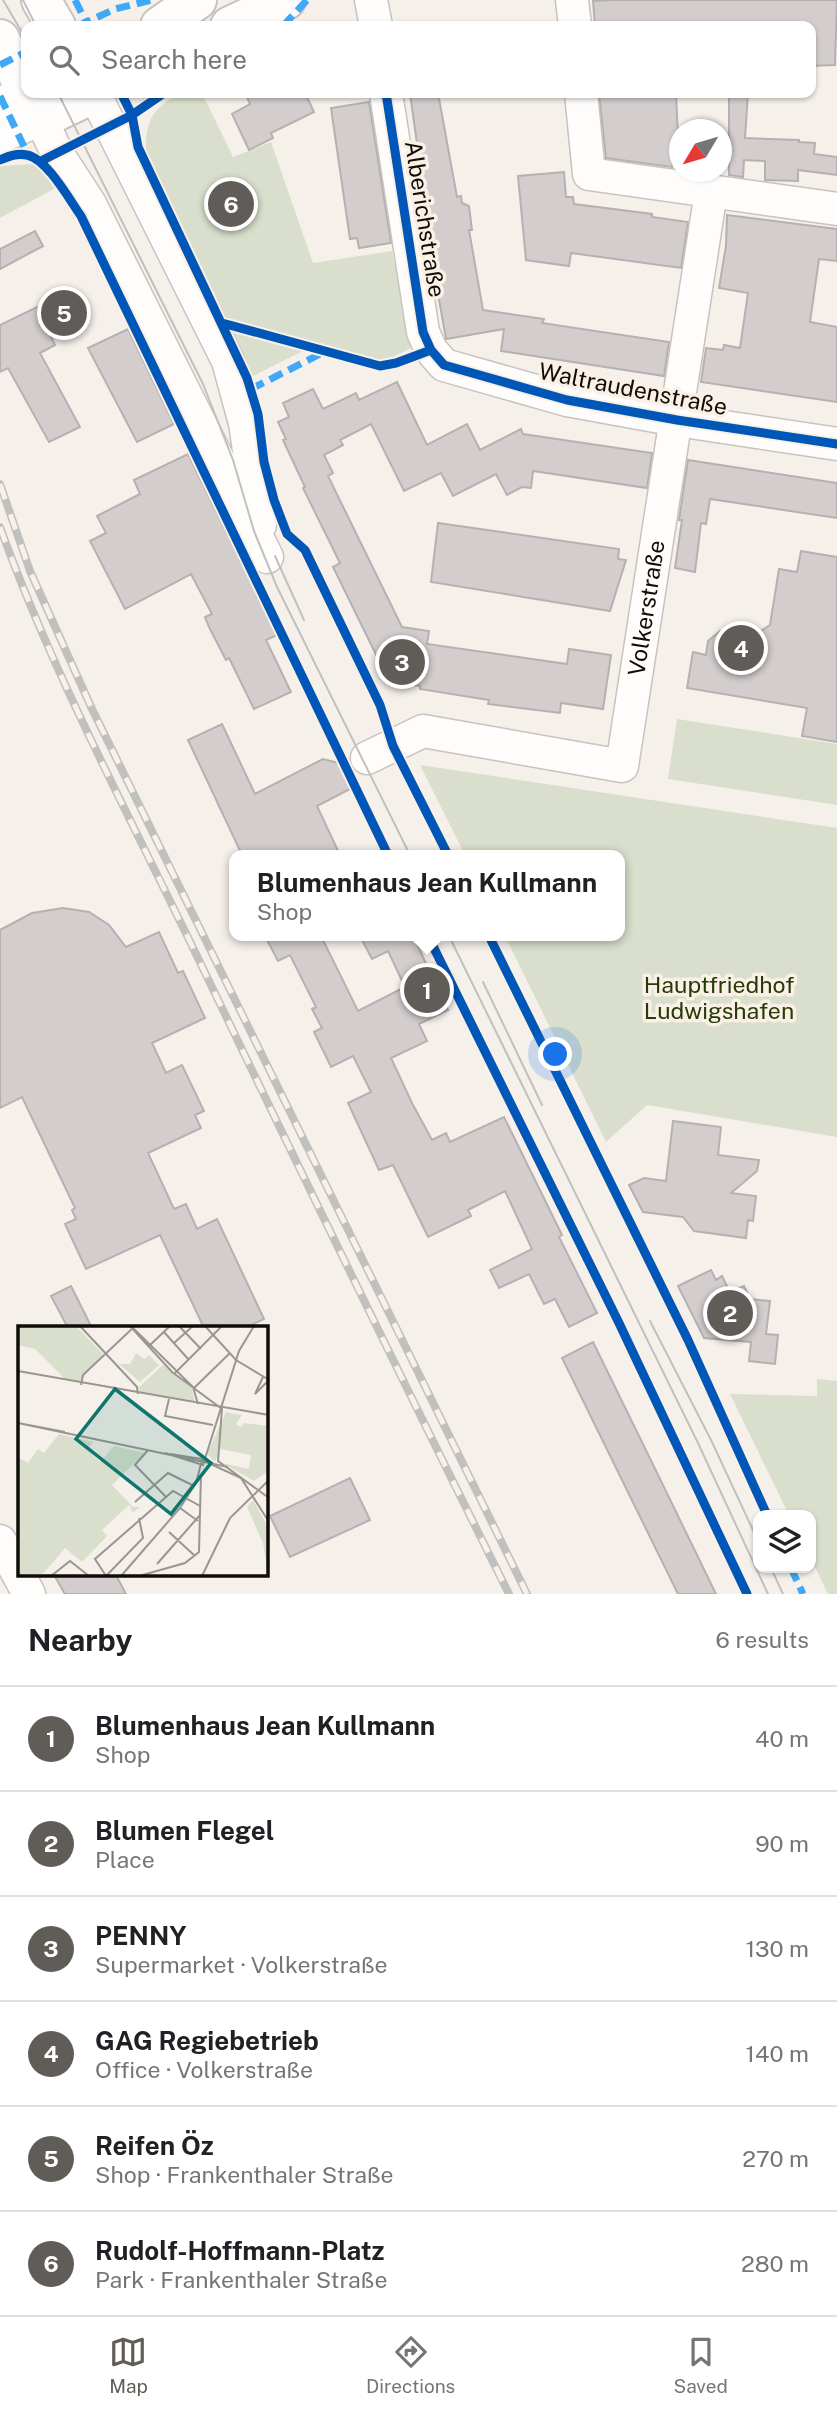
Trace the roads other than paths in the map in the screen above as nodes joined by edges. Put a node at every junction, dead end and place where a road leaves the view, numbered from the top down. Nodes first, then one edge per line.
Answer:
1 (41, 0) edge
2 (197, 0) edge
3 (286, 0) edge
4 (371, 0) edge
5 (572, 0) edge
6 (53, 21) edge
7 (167, 21) edge
8 (241, 21) edge
9 (375, 21) edge
10 (574, 21) edge
11 (0, 39) edge
12 (21, 80) edge
13 (30, 98) edge
14 (96, 98) edge
15 (387, 98) edge
16 (581, 98) edge
17 (0, 104) edge
18 (0, 137) edge
19 (711, 192) junction
20 (837, 209) edge
21 (431, 350) joint
22 (677, 420) junction
23 (837, 444) edge
24 (367, 758) dead end
25 (0, 1541) edge
26 (18, 1574) edge
27 (19, 1576) edge
28 (29, 1594) edge

1 - 6 main road
2 - 7 main road
3 - 8 main road
4 - 9 street
5 - 10 street
11 - 12 main road
13 - 14 street
13 - 17 street
13 - 18 street
15 - 21 street, Alberichstraße
16 - 19 street
19 - 20 street
19 - 22 street, Volkerstraße
21 - 22 street, Waltraudenstraße
22 - 23 street, Waltraudenstraße
22 - 24 street, Volkerstraße
25 - 26 street
27 - 28 street

